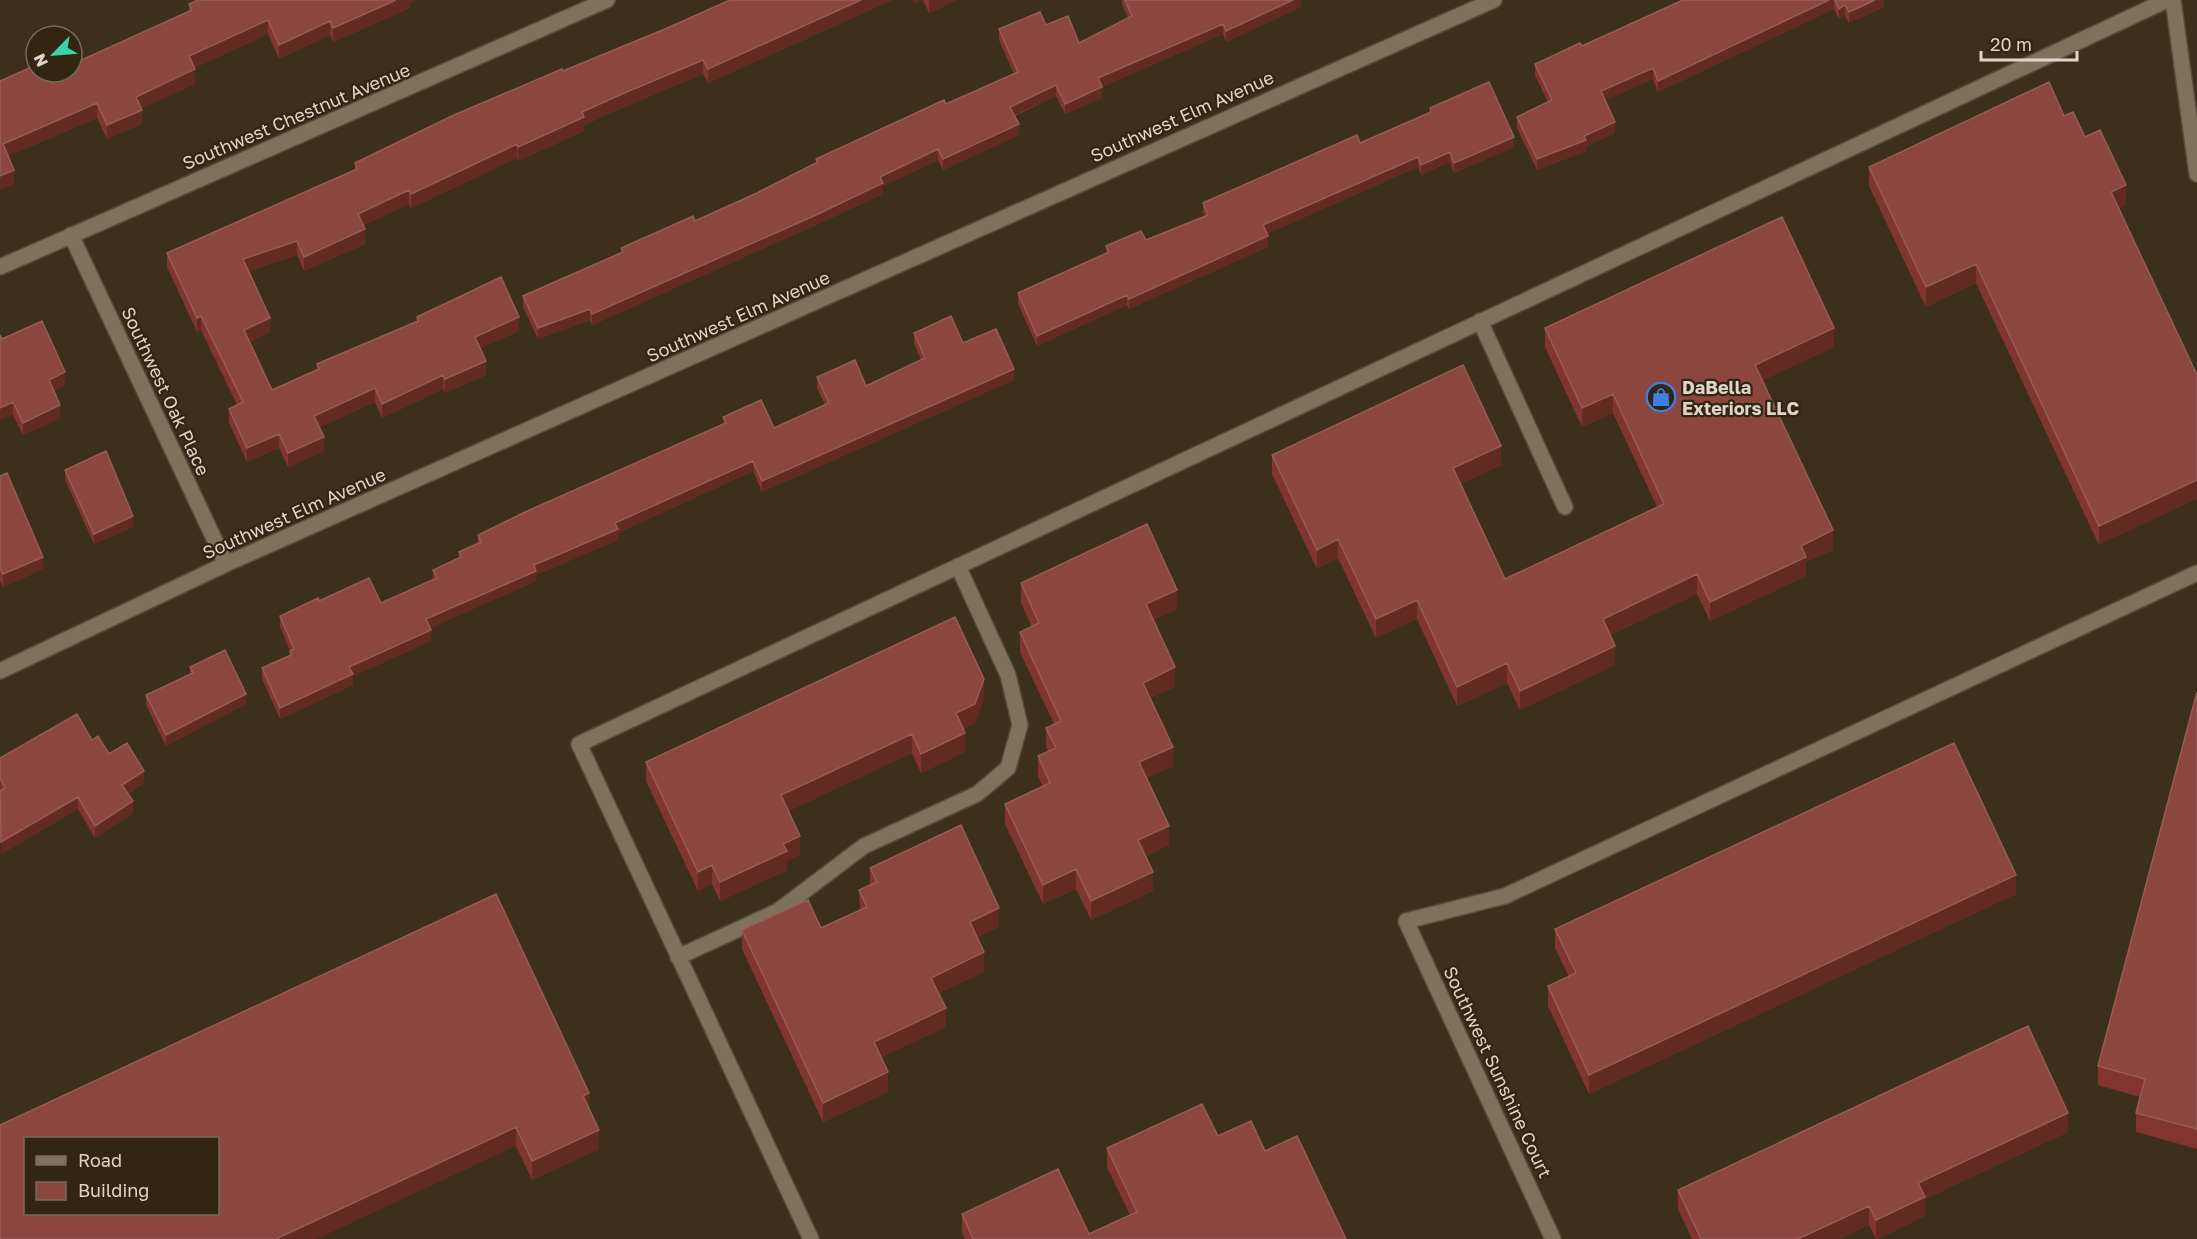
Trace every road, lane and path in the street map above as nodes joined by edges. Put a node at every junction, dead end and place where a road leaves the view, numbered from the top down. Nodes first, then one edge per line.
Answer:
1 (607, 0) edge
2 (2167, 0) edge
3 (2173, 0) edge
4 (1486, 2) edge
5 (2197, 174) edge
6 (71, 235) junction
7 (0, 267) edge
8 (1480, 321) junction
9 (1565, 507) dead end
10 (226, 564) junction
11 (958, 566) junction
12 (2197, 573) edge
13 (0, 671) edge
14 (678, 957) junction
15 (810, 1239) edge
16 (1553, 1239) edge

1 - 6 street, Southwest Chestnut Avenue
2 - 8 street
3 - 5 street
4 - 10 street, Southwest Elm Avenue
6 - 7 street, Southwest Chestnut Avenue
6 - 10 street, Southwest Oak Place
8 - 9 street
8 - 11 street
10 - 13 street, Southwest Elm Avenue
11 - 14 street
11 - 14 street
12 - 16 street, Southwest Sunshine Court
14 - 15 street

